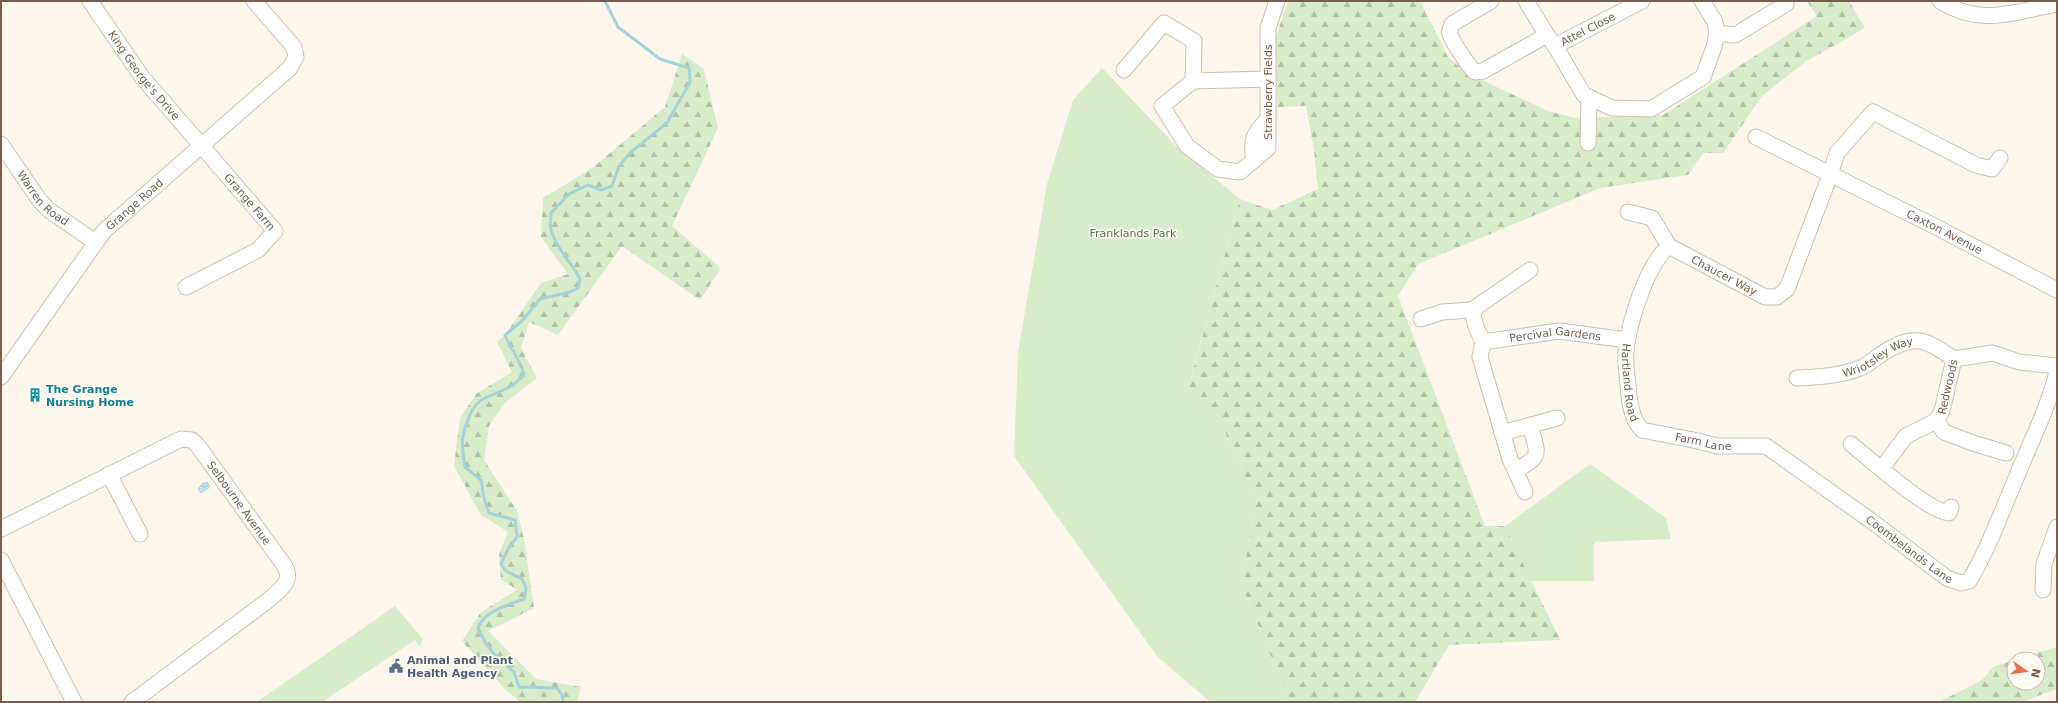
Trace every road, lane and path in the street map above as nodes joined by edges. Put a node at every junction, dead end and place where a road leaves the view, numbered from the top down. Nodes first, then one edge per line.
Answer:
1 (90, 1) edge
2 (254, 1) edge
3 (1276, 1) edge
4 (1491, 1) edge
5 (1526, 1) edge
6 (1642, 1) edge
7 (1702, 1) edge
8 (1940, 1) edge
9 (1786, 4) dead end
10 (2057, 4) edge
11 (1717, 33) junction
12 (1551, 40) junction
13 (1124, 70) dead end
14 (1267, 79) junction
15 (1193, 81) junction
16 (1589, 97) junction
17 (1756, 137) dead end
18 (1588, 143) dead end
19 (1, 144) edge
20 (202, 146) junction
21 (2000, 158) dead end
22 (1830, 175) junction
23 (1628, 212) dead end
24 (95, 242) junction
25 (1669, 246) junction
26 (1530, 270) dead end
27 (186, 287) dead end
28 (2057, 290) edge
29 (1472, 310) junction
30 (1421, 319) dead end
31 (1627, 340) junction
32 (1483, 342) junction
33 (1954, 359) junction
34 (2057, 366) edge
35 (2057, 372) edge
36 (1, 377) edge
37 (1797, 378) dead end
38 (1557, 418) dead end
39 (1936, 421) junction
40 (1530, 426) junction
41 (1642, 430) joint
42 (1502, 433) junction
43 (1851, 444) dead end
44 (1766, 446) joint
45 (2006, 453) dead end
46 (1882, 468) junction
47 (1516, 470) junction
48 (109, 474) junction
49 (1525, 492) dead end
50 (1951, 507) dead end
51 (2057, 527) edge
52 (1, 529) edge
53 (140, 534) dead end
54 (1, 560) edge
55 (2048, 582) edge
56 (74, 702) edge
57 (132, 702) edge

1 - 20 street, King George's Drive
2 - 20 street, Grange Road
3 - 14 street, Strawberry Fields
4 - 12 street, Attel Close
5 - 12 street
6 - 12 street, Attel Close
7 - 11 street
8 - 10 street
9 - 11 street
11 - 16 street
12 - 16 street
13 - 15 street
14 - 15 street
14 - 15 street, Strawberry Fields
16 - 18 street
17 - 22 street
19 - 24 street, Warren Road
20 - 24 street, Grange Road
20 - 27 street, Grange Farm
21 - 22 street, Chaucer Way
22 - 25 street, Chaucer Way
22 - 28 street, Caxton Avenue
23 - 25 street
24 - 36 street, Grange Road
25 - 31 street, Hartland Road
26 - 29 street
29 - 30 street
29 - 32 street
31 - 32 street, Percival Gardens
31 - 41 street, Hartland Road
32 - 42 street
33 - 34 street, Redwoods
33 - 37 street, Wriotsley Way
33 - 39 street, Redwoods
35 - 44 street, Coombelands Lane
38 - 40 street
39 - 45 street, Redwoods
39 - 46 street, Redwoods
40 - 42 street
40 - 47 street
41 - 44 street, Farm Lane
42 - 47 street
43 - 46 street
46 - 50 street
47 - 49 street
48 - 52 street, Selbourne Avenue
48 - 53 street
48 - 57 street, Selbourne Avenue
51 - 55 street
54 - 56 street

